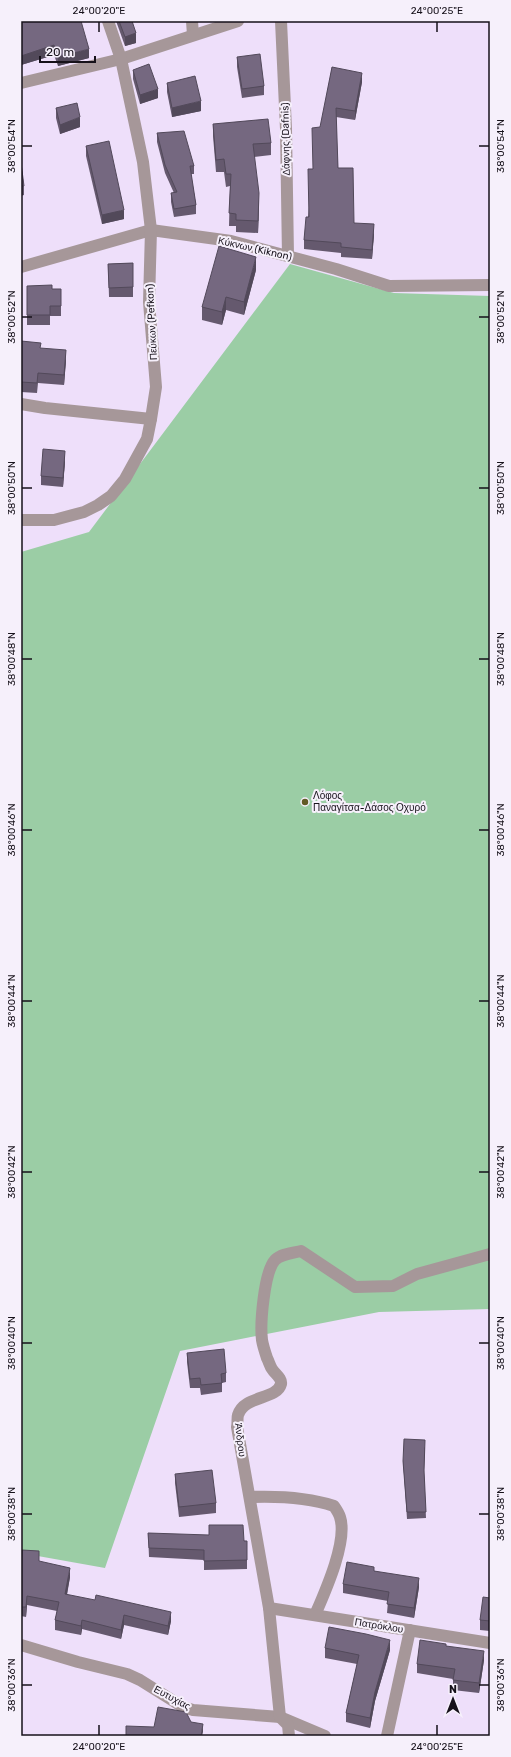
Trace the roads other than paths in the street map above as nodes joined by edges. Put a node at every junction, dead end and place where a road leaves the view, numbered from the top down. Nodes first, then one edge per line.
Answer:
1 (108, 21) edge
2 (192, 21) edge
3 (238, 21) edge
4 (281, 21) edge
5 (193, 35) junction
6 (122, 60) junction
7 (21, 83) edge
8 (151, 230) junction
9 (288, 256) junction
10 (21, 268) edge
11 (490, 285) edge
12 (21, 404) edge
13 (151, 419) junction
14 (21, 520) edge
15 (490, 1254) edge
16 (250, 1498) junction
17 (269, 1608) junction
18 (315, 1615) junction
19 (410, 1630) junction
20 (490, 1643) edge
21 (21, 1645) edge
22 (280, 1717) junction
23 (289, 1736) edge
24 (325, 1736) edge
25 (387, 1736) edge

1 - 6 street, Πεύκων (Pefkon)
2 - 5 street
3 - 5 street
4 - 9 street, Δάφνης (Dafnis)
5 - 6 street
6 - 7 street
6 - 8 street, Πεύκων (Pefkon)
8 - 9 street, Κύκνων (Kiknon)
8 - 10 street, Κύκνων (Kiknon)
8 - 13 street, Πεύκων (Pefkon)
9 - 11 street, Κύκνων (Kiknon)
12 - 13 street
13 - 14 street, Πεύκων (Pefkon)
15 - 16 street, Άνδρου
16 - 17 street, Άνδρου
16 - 18 street
17 - 18 street, Πατρόκλου
17 - 22 street, Άνδρου
18 - 19 street, Πατρόκλου
19 - 20 street, Πατρόκλου
19 - 25 street
21 - 22 street, Ευτυχίας
22 - 23 street, Άνδρου
22 - 24 street, Ευτυχίας

